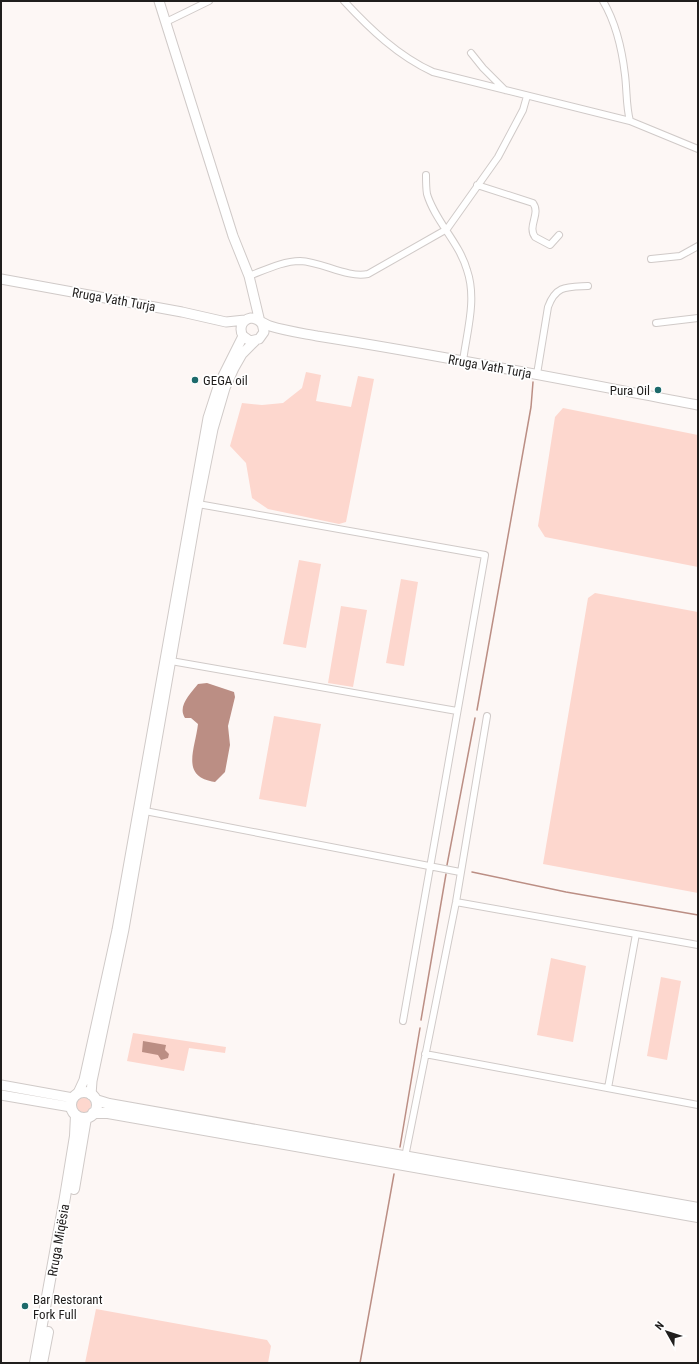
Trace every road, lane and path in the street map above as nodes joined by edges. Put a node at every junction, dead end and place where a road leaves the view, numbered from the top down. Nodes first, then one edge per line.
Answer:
1 (159, 1) edge
2 (209, 1) edge
3 (344, 1) edge
4 (603, 1) edge
5 (166, 22) junction
6 (471, 53) dead end
7 (505, 90) junction
8 (527, 96) junction
9 (630, 121) junction
10 (698, 149) edge
11 (426, 175) dead end
12 (477, 185) junction
13 (447, 229) junction
14 (559, 236) dead end
15 (698, 246) edge
16 (651, 259) dead end
17 (249, 276) junction
18 (1, 279) edge
19 (588, 286) dead end
20 (256, 300) junction
21 (698, 318) edge
22 (247, 320) junction
23 (226, 322) junction
24 (261, 322) junction
25 (656, 323) dead end
26 (282, 330) junction
27 (242, 334) junction
28 (258, 339) junction
29 (463, 361) junction
30 (537, 374) junction
31 (698, 404) edge
32 (198, 504) junction
33 (171, 661) junction
34 (457, 711) junction
35 (487, 716) dead end
36 (144, 811) junction
37 (431, 866) junction
38 (460, 872) junction
39 (456, 902) junction
40 (636, 934) junction
41 (698, 945) edge
42 (403, 1022) dead end
43 (425, 1054) junction
44 (1, 1085) edge
45 (608, 1088) junction
46 (1, 1095) edge
47 (94, 1097) junction
48 (74, 1103) junction
49 (698, 1105) edge
50 (90, 1116) junction
51 (405, 1157) junction
52 (698, 1208) edge
53 (698, 1217) edge
54 (35, 1363) edge
55 (42, 1363) edge

1 - 5 street
2 - 5 street
3 - 7 street
4 - 9 street
5 - 17 street
6 - 7 street
7 - 8 street
8 - 9 street
8 - 12 street
9 - 10 street
11 - 13 street
12 - 13 street
12 - 14 street
13 - 17 street
13 - 29 street
15 - 16 street
17 - 20 street
18 - 23 street, Rruga Vath Turja
19 - 30 street
20 - 22 street
20 - 24 street
21 - 25 street
22 - 23 street, Rruga Vath Turja
22 - 24 street, Rruga Vath Turja
22 - 27 street
23 - 27 street, Rruga Vath Turja
24 - 26 street, Rruga Vath Turja
24 - 28 street
26 - 28 street, Rruga Vath Turja
26 - 29 street, Rruga Vath Turja
27 - 28 street, Rruga Vath Turja
27 - 48 street
28 - 32 street
29 - 30 street, Rruga Vath Turja
30 - 31 street, Rruga Vath Turja
32 - 33 street
32 - 34 street
33 - 34 street
33 - 36 street
34 - 37 street
35 - 38 street
36 - 37 street
36 - 47 street
37 - 38 street
37 - 42 street
38 - 39 street
39 - 40 street
39 - 43 street
40 - 41 street
40 - 45 street
43 - 45 street
43 - 51 street
44 - 48 street
45 - 49 street
46 - 48 street
47 - 48 main road
47 - 50 main road, Rruga Miqësia
47 - 51 main road
48 - 50 main road
48 - 54 main road, Rruga Miqësia
50 - 53 main road
50 - 55 main road, Rruga Miqësia
51 - 52 main road

